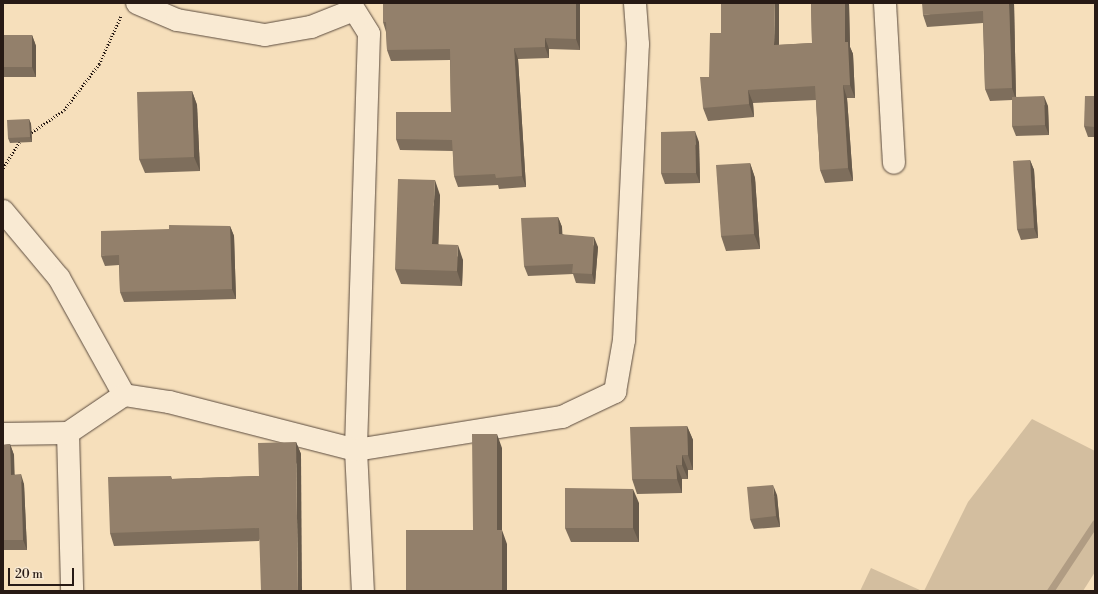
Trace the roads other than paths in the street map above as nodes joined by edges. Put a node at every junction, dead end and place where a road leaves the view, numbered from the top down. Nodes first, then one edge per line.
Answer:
1 (635, 3) edge
2 (885, 3) edge
3 (130, 6) edge
4 (352, 6) edge
5 (894, 163) dead end
6 (3, 211) edge
7 (124, 395) junction
8 (68, 433) junction
9 (3, 434) edge
10 (356, 450) junction
11 (72, 591) edge
12 (363, 591) edge

1 - 10 street
2 - 5 street
3 - 4 street
4 - 10 street
6 - 7 street
7 - 8 street
7 - 10 street
8 - 9 street
8 - 11 street
10 - 12 street

